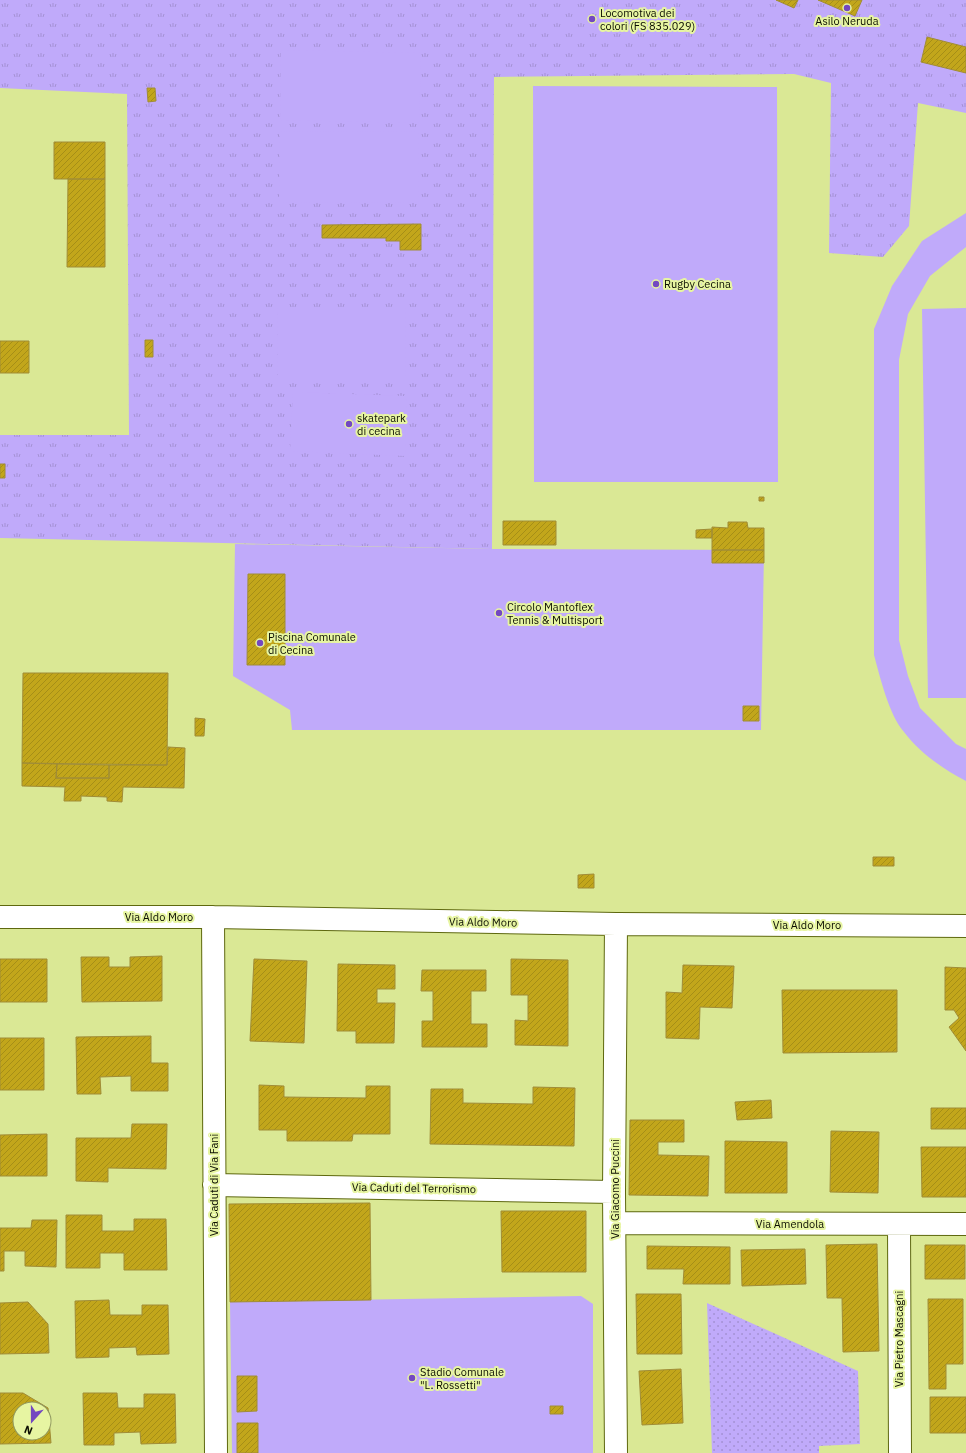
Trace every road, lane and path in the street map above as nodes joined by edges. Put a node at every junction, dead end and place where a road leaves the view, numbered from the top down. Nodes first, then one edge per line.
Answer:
1 (0, 917) edge
2 (212, 917) junction
3 (616, 924) junction
4 (966, 926) edge
5 (214, 1185) junction
6 (614, 1192) junction
7 (615, 1223) junction
8 (966, 1224) edge
9 (899, 1225) junction
10 (216, 1453) edge
11 (616, 1453) edge
12 (900, 1453) edge

1 - 2 street, Via Aldo Moro
2 - 3 street, Via Aldo Moro
2 - 5 street, Via Caduti di Via Fani
3 - 4 street, Via Aldo Moro
3 - 6 street, Via Giacomo Puccini
5 - 6 street, Via Caduti del Terrorismo
5 - 10 street, Via Caduti di Via Fani
6 - 7 street, Via Giacomo Puccini
7 - 9 street, Via Amendola
7 - 11 street, Via Giacomo Puccini
8 - 9 street, Via Amendola
9 - 12 street, Via Pietro Mascagni

